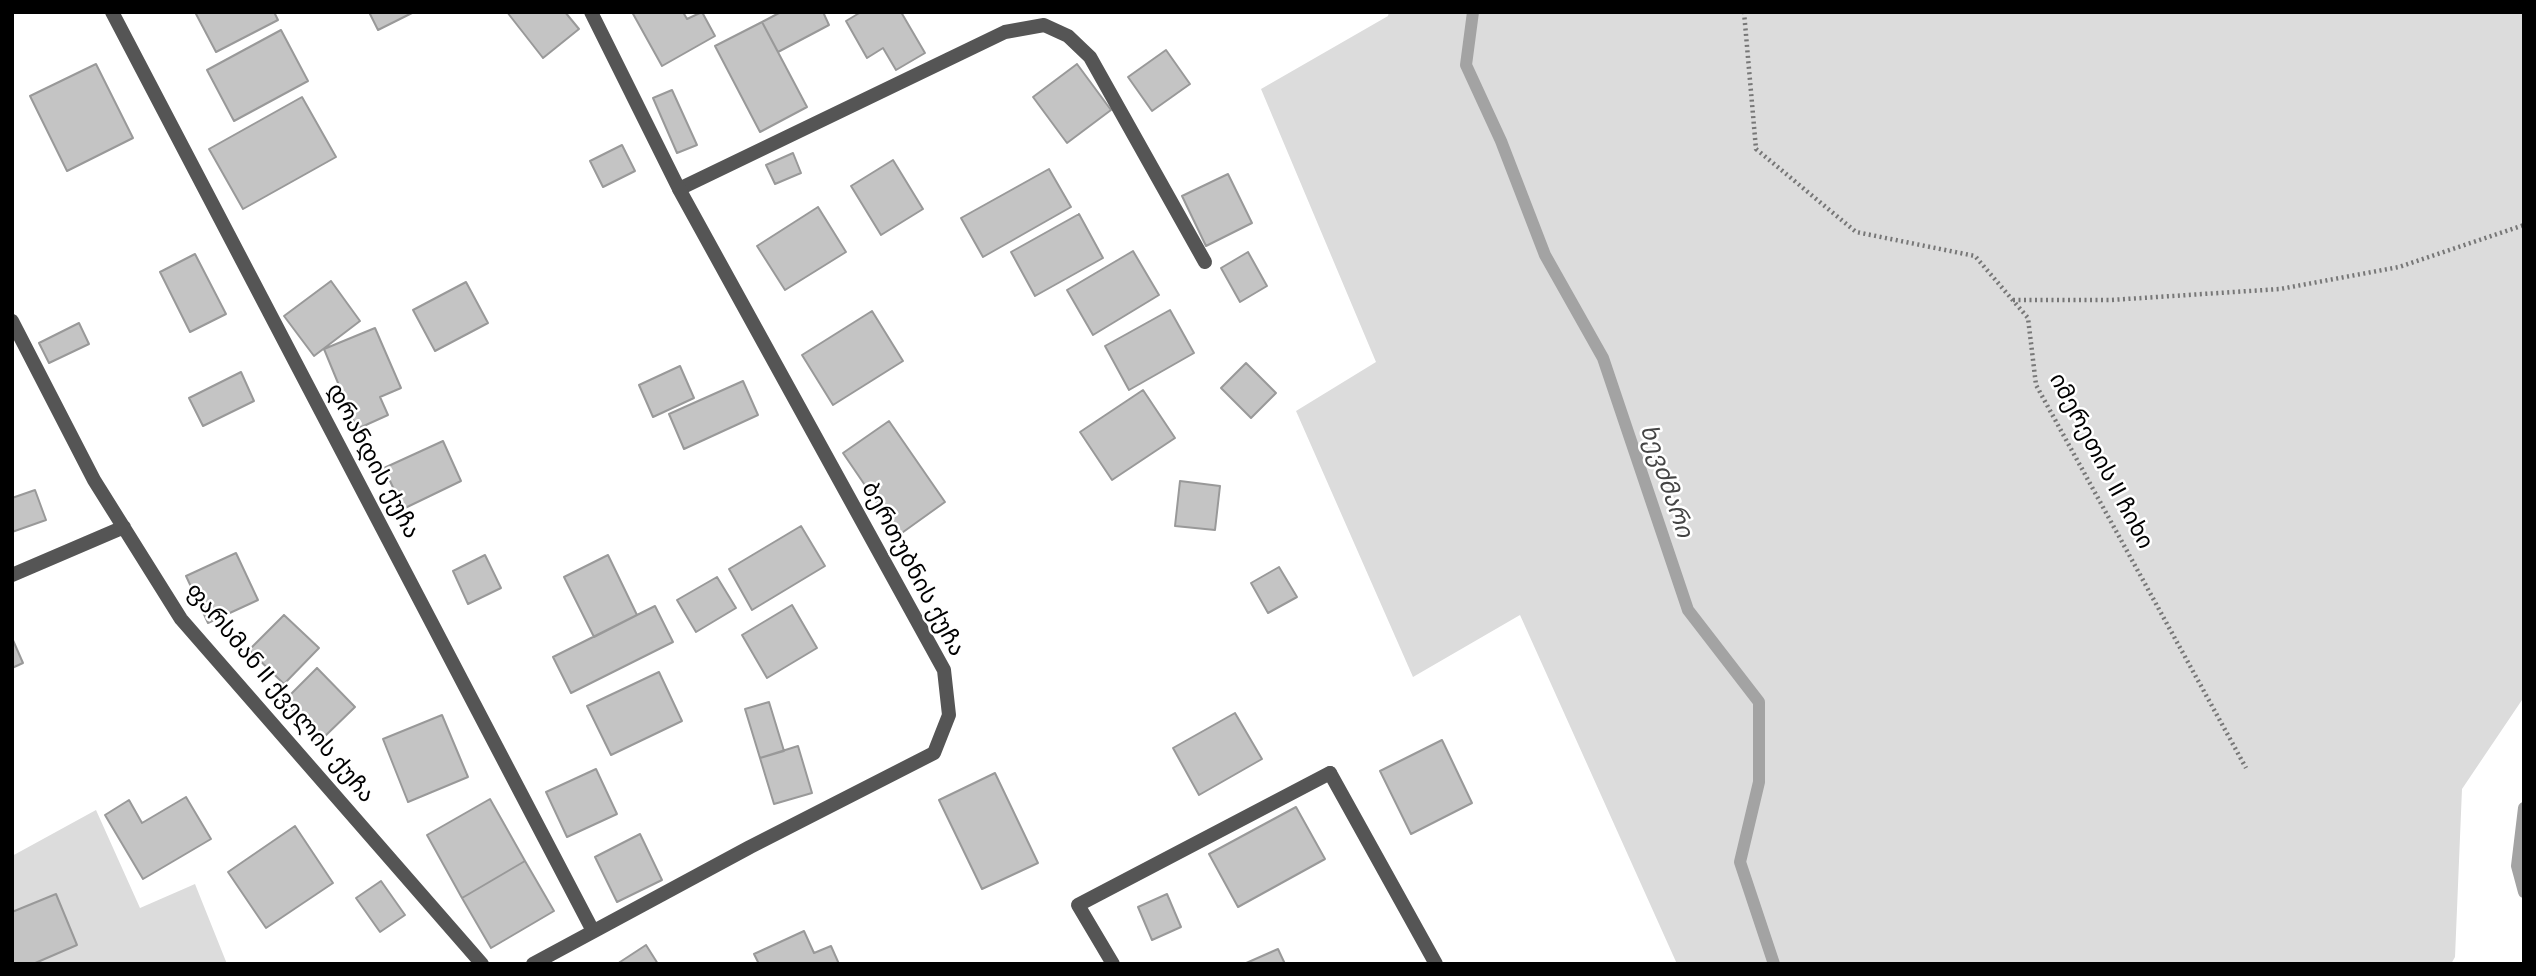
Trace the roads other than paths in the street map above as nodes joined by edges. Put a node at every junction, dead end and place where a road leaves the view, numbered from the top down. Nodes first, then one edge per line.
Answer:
1 (112, 12) edge
2 (591, 12) edge
3 (679, 189) junction
4 (1205, 262) dead end
5 (12, 321) edge
6 (124, 527) junction
7 (12, 575) edge
8 (593, 930) junction
9 (482, 964) edge
10 (533, 964) edge
11 (1113, 964) edge
12 (1436, 964) edge

1 - 8 street, დრანდის ქუჩა
2 - 3 street, ბერთუბნის ქუჩა
3 - 4 street
3 - 8 street, ბერთუბნის ქუჩა
5 - 6 street, ფარსმან II ქველის ქუჩა
6 - 7 street
6 - 9 street, ფარსმან II ქველის ქუჩა
8 - 10 street, ბერთუბნის ქუჩა
11 - 12 street

